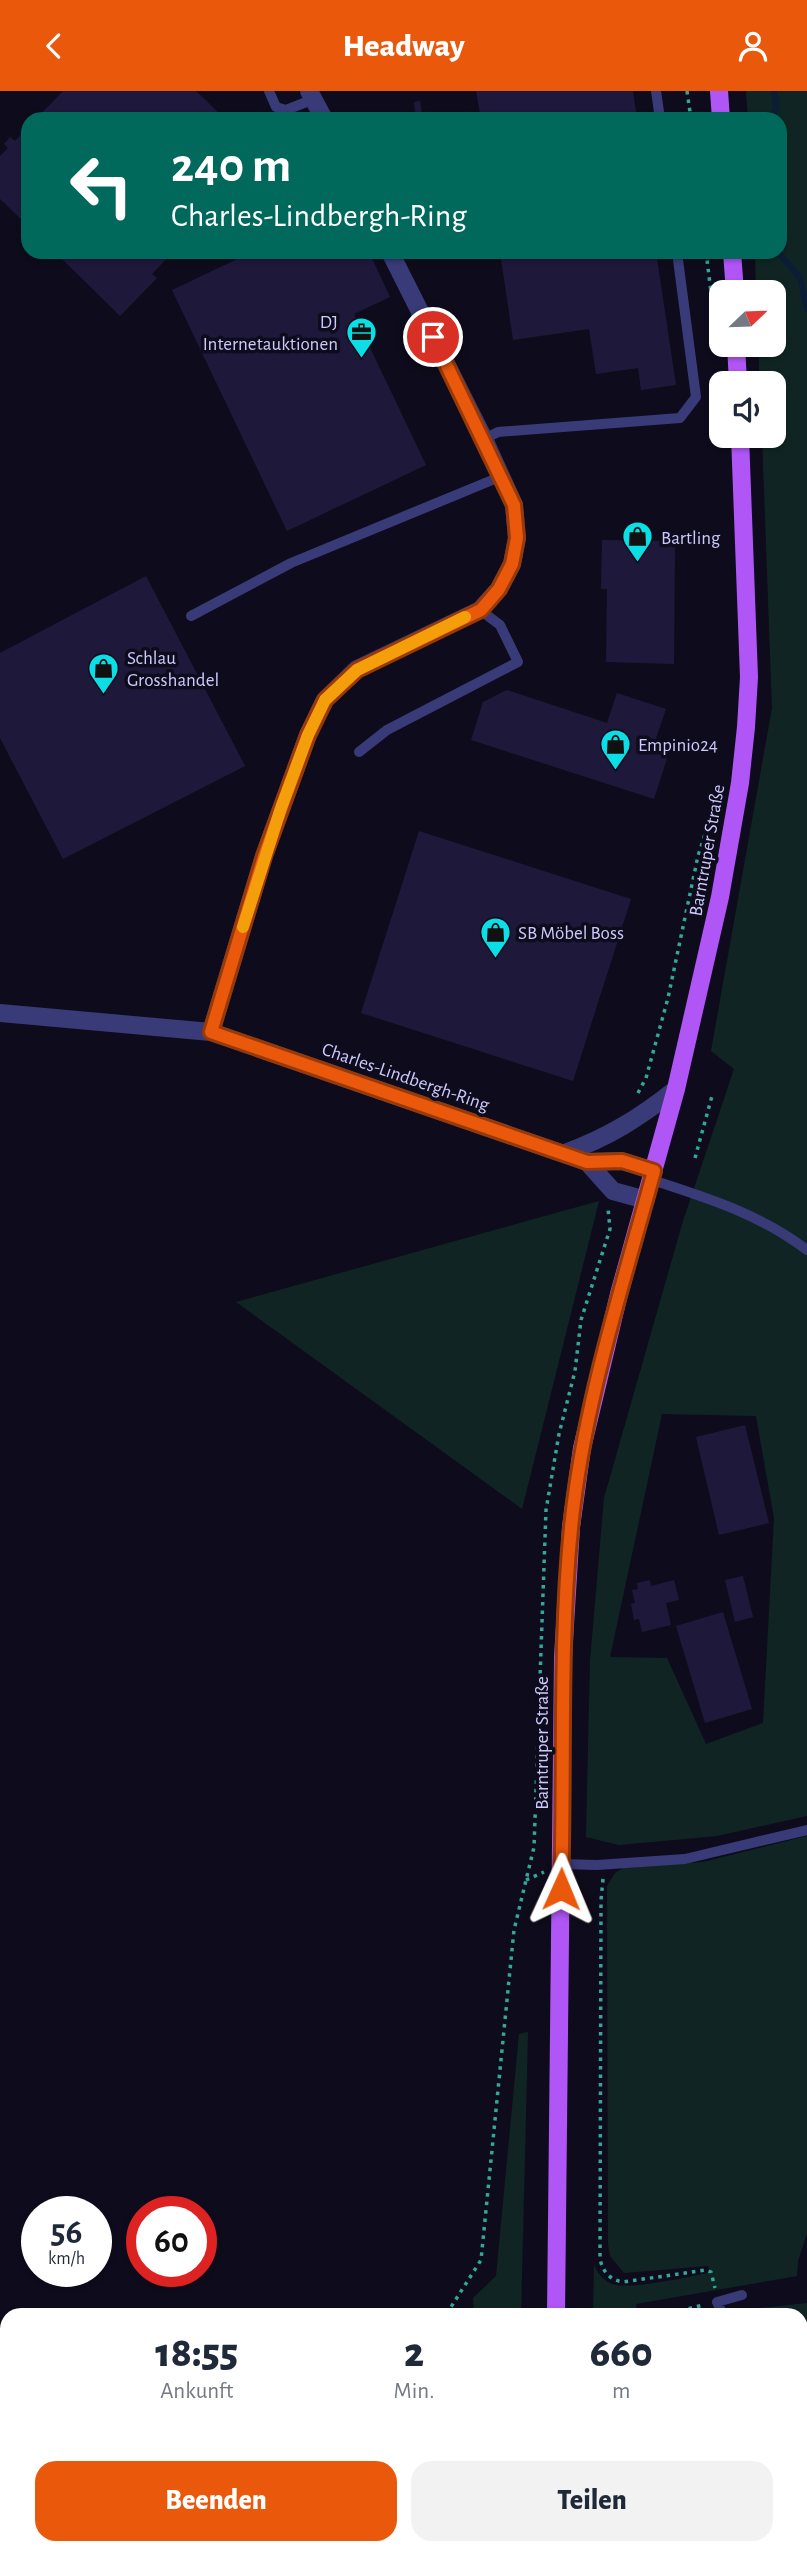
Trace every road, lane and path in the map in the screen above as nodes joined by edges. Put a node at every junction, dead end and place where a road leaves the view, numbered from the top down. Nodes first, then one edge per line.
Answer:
1 (269, 91) edge
2 (656, 91) edge
3 (687, 91) edge
4 (719, 91) edge
5 (311, 95) edge
6 (320, 112) edge
7 (659, 112) edge
8 (690, 112) edge
9 (720, 112) edge
10 (394, 259) edge
11 (678, 259) edge
12 (707, 259) edge
13 (732, 259) edge
14 (710, 280) edge
15 (733, 280) edge
16 (484, 439) junction
17 (740, 448) edge
18 (502, 476) junction
19 (481, 610) junction
20 (191, 616) dead end
21 (359, 752) dead end
22 (720, 787) dead end
23 (0, 1013) edge
24 (211, 1032) junction
25 (676, 1089) junction
26 (712, 1096) dead end
27 (635, 1098) dead end
28 (565, 1153) junction
29 (695, 1158) dead end
30 (587, 1162) junction
31 (653, 1176) junction
32 (646, 1200) junction
33 (807, 1250) edge
34 (807, 1830) edge
35 (562, 1864) junction
36 (597, 1865) junction
37 (525, 1881) dead end
38 (742, 2295) dead end
39 (717, 2302) junction
40 (451, 2308) edge
41 (555, 2308) edge
42 (693, 2308) edge
43 (720, 2308) edge

1 - 5 lane
2 - 7 lane
3 - 8 path
4 - 9 main road
5 - 6 street
10 - 16 street
11 - 16 lane
12 - 14 path
13 - 15 main road
16 - 18 street
17 - 25 main road, Barntruper Straße
18 - 19 street
18 - 20 lane
19 - 21 lane
19 - 24 street
22 - 27 path
23 - 24 street, Charles-Lindbergh-Ring
24 - 28 street, Charles-Lindbergh-Ring
25 - 28 street
25 - 31 main road, Barntruper Straße
26 - 29 path
28 - 30 street, Charles-Lindbergh-Ring
30 - 31 street, Charles-Lindbergh-Ring
30 - 32 street, Charles-Lindbergh-Ring
31 - 32 main road, Barntruper Straße
31 - 33 lane
32 - 35 main road, Barntruper Straße
34 - 36 lane
35 - 36 lane
35 - 41 main road, Barntruper Straße
36 - 39 path
37 - 40 path
38 - 39 lane
39 - 42 path
39 - 43 lane

